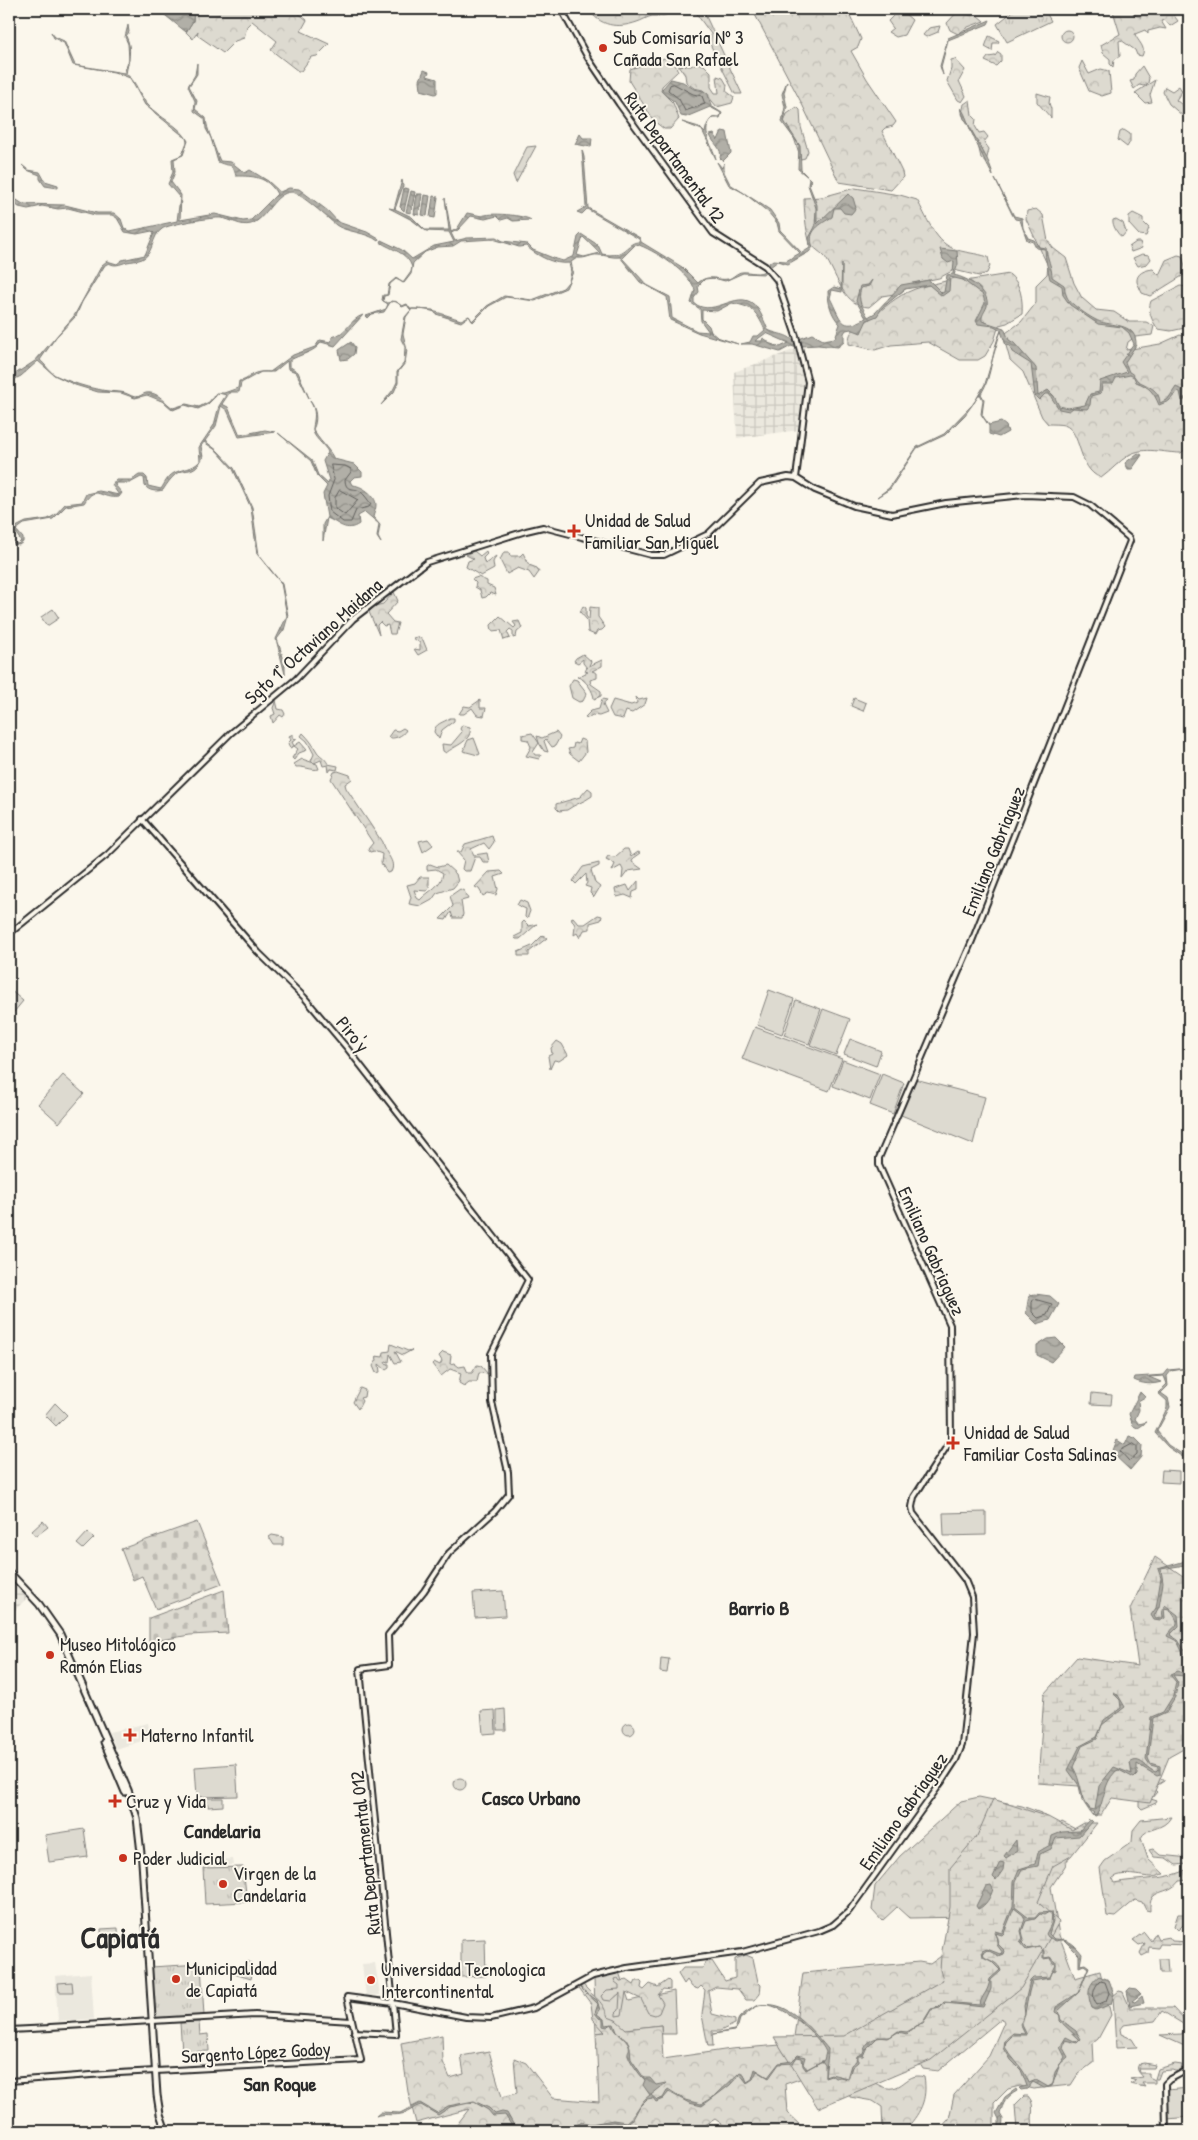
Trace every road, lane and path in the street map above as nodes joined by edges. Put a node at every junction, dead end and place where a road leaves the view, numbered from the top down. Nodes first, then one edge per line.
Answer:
1 (561, 9) edge
2 (796, 478) junction
3 (142, 819) junction
4 (9, 934) edge
5 (9, 1572) edge
6 (9, 1577) edge
7 (360, 1669) joint
8 (392, 2003) junction
9 (151, 2021) junction
10 (351, 2021) junction
11 (9, 2030) edge
12 (354, 2032) junction
13 (1189, 2069) edge
14 (155, 2071) junction
15 (9, 2081) edge
16 (164, 2131) edge
17 (1166, 2131) edge

1 - 2 main road, Ruta Departamental 12
2 - 3 main road, Sgto 1° Octaviano Maidana
2 - 8 main road, Emiliano Gabriaguez
3 - 4 main road, Sgto 1° Octaviano Maidana
3 - 7 main road, Piro'y
5 - 9 highway
6 - 9 highway
7 - 8 main road, Ruta Departamental 012
8 - 10 main road, Emiliano Gabriaguez
8 - 12 main road, Ruta Departamental 012
9 - 10 main road
9 - 11 main road
9 - 14 highway
10 - 12 main road
12 - 14 main road, Sargento López Godoy
13 - 17 main road
14 - 15 main road, Sargento López Godoy
14 - 16 highway

